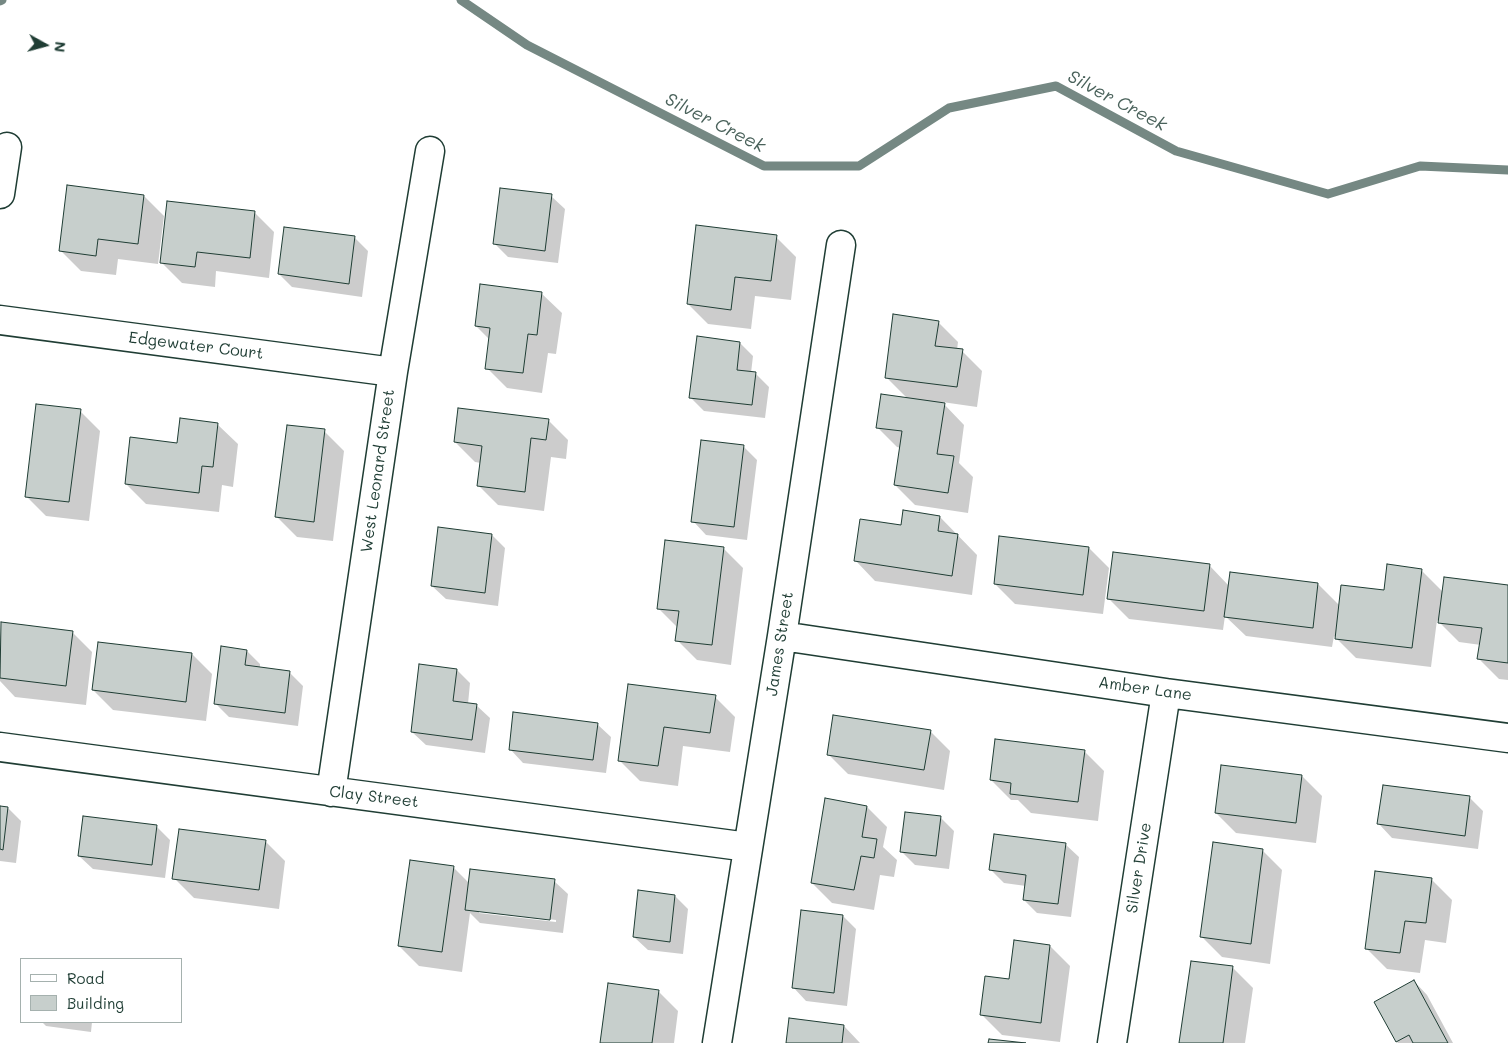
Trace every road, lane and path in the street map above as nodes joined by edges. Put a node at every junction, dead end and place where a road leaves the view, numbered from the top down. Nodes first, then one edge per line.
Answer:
1 (7, 147) dead end
2 (430, 151) dead end
3 (0, 194) edge
4 (841, 245) dead end
5 (0, 320) edge
6 (393, 372) junction
7 (782, 636) junction
8 (1166, 693) junction
9 (1508, 738) edge
10 (0, 747) edge
11 (331, 792) junction
12 (748, 846) junction
13 (717, 1043) edge
14 (1112, 1043) edge

1 - 3 street
2 - 6 street, West Leonard Street
4 - 7 street, James Street
5 - 6 street, Edgewater Court
6 - 11 street, West Leonard Street
7 - 8 street, Amber Lane
7 - 12 street, James Street
8 - 9 street, Amber Lane
8 - 14 street, Silver Drive
10 - 11 street, Clay Street
11 - 12 street, Clay Street
12 - 13 street, James Street

